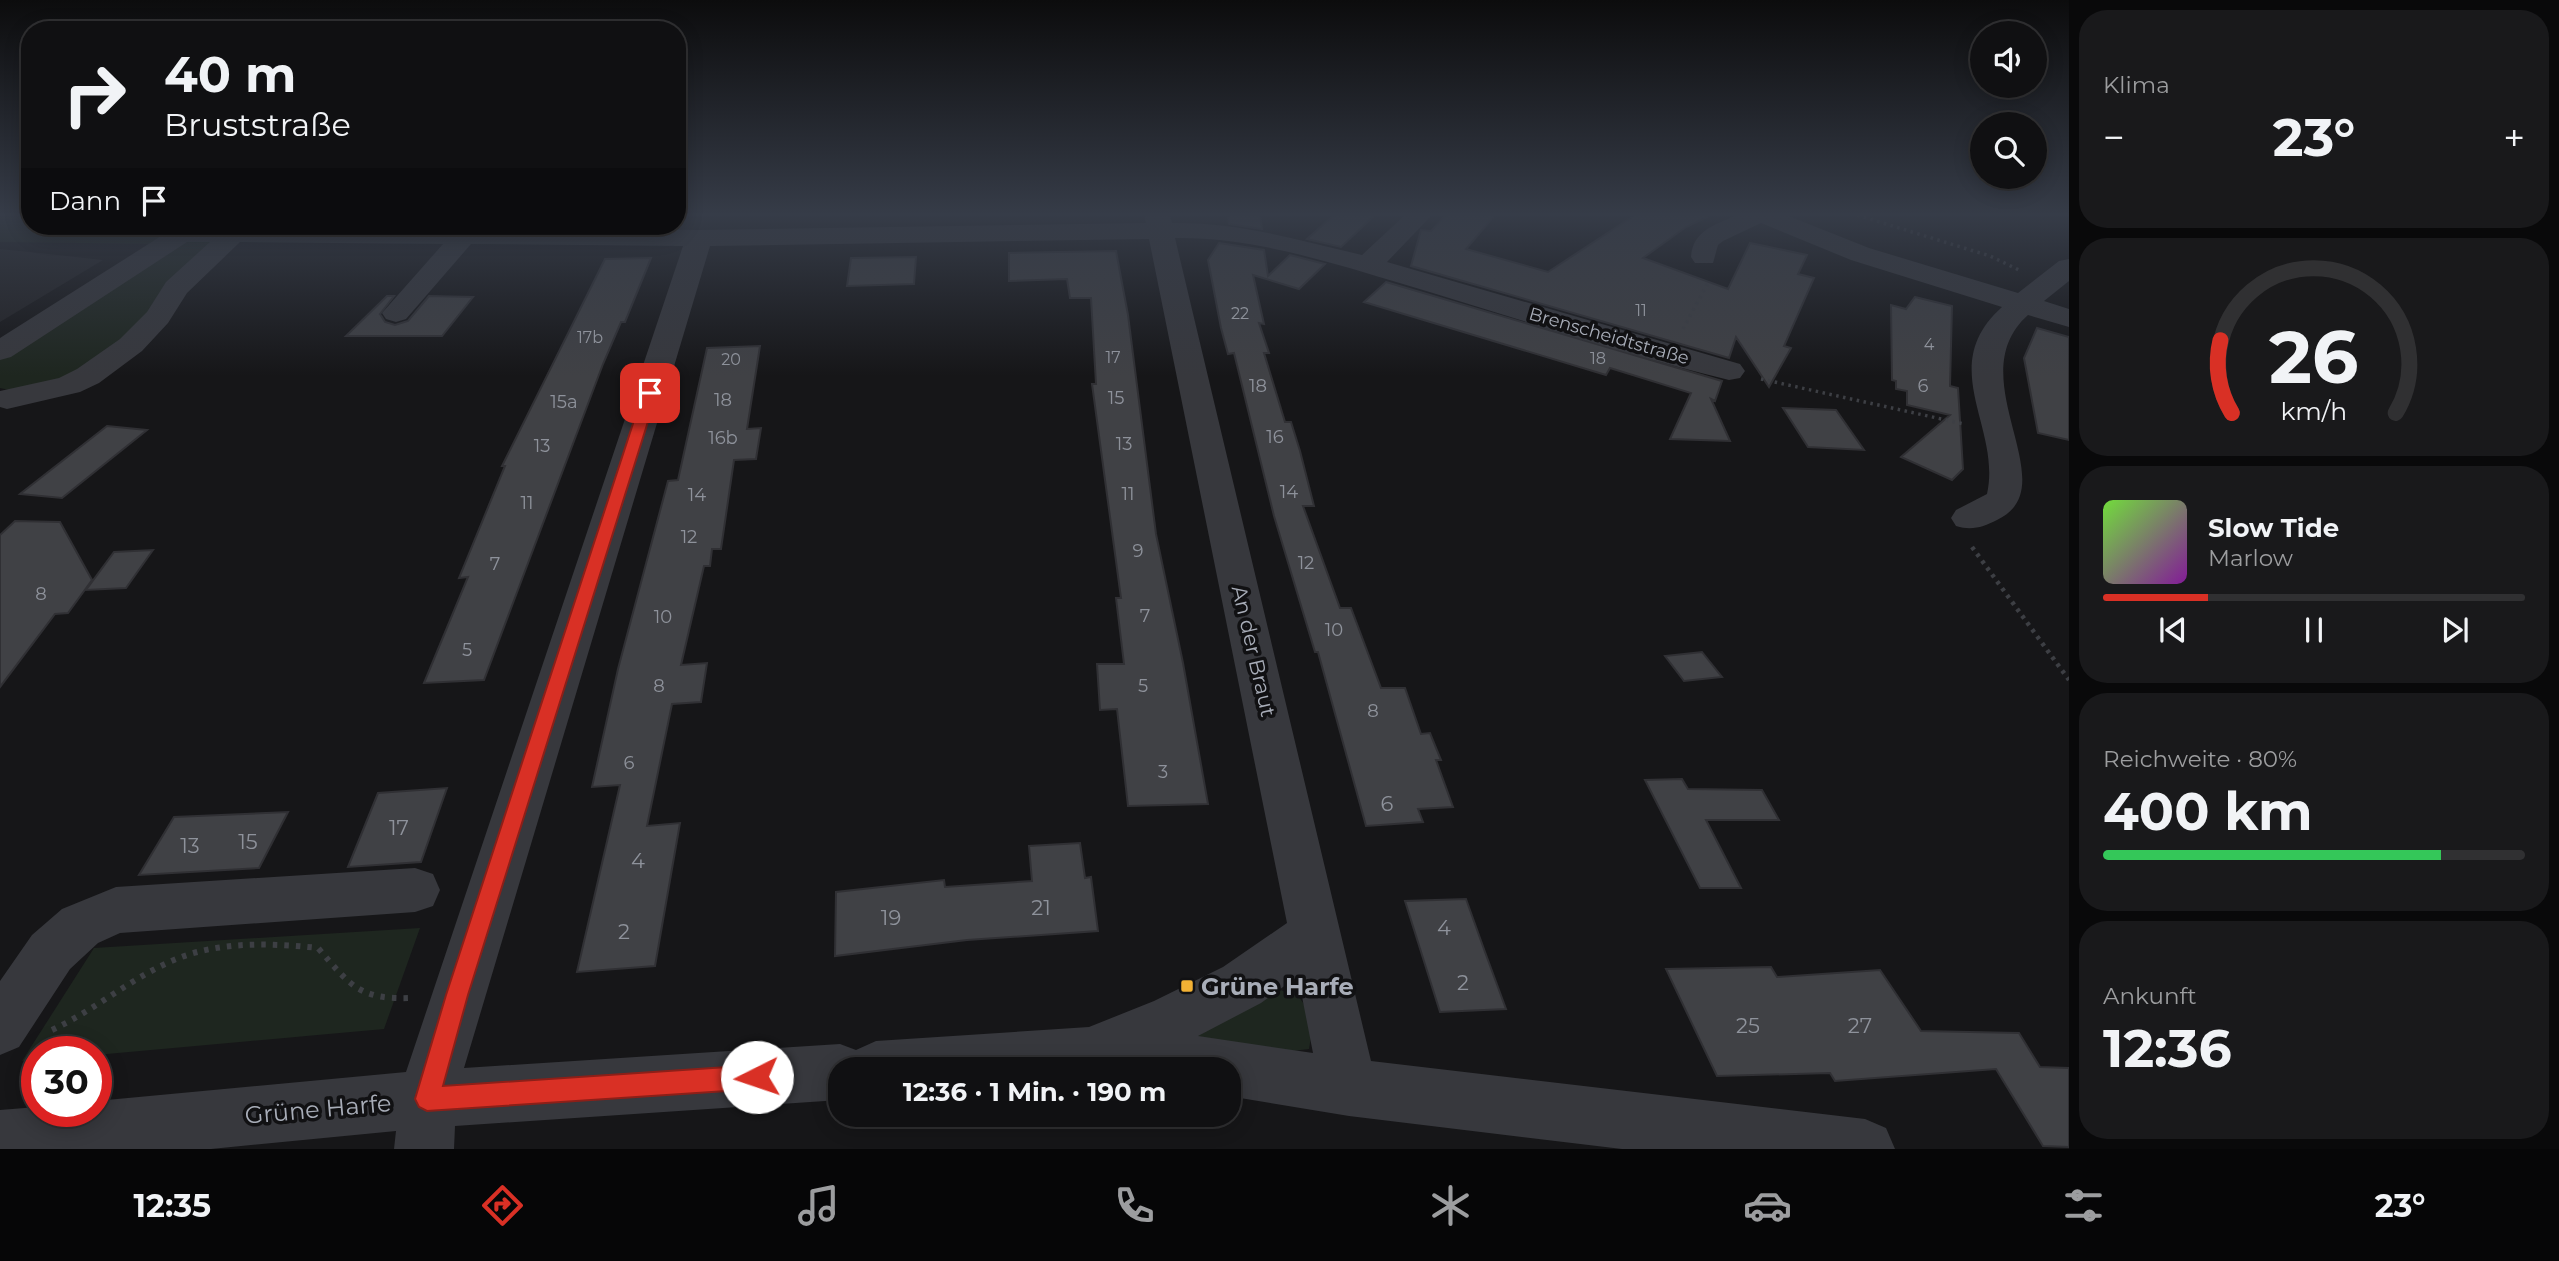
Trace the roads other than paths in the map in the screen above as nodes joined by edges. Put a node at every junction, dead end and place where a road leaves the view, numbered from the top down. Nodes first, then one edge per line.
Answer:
1 (128, 269) edge
2 (197, 269) edge
3 (436, 269) edge
4 (689, 269) edge
5 (1169, 269) edge
6 (1380, 269) edge
7 (1906, 269) edge
8 (2062, 274) edge
9 (2023, 306) junction
10 (397, 313) dead end
11 (2069, 318) edge
12 (0, 351) edge
13 (1730, 371) road end
14 (2, 402) edge
15 (1969, 518) road end
16 (415, 890) dead end
17 (1317, 932) junction
18 (0, 1028) edge
19 (1088, 1055) junction
20 (1058, 1057) edge
21 (828, 1074) edge
22 (1349, 1087) junction
23 (426, 1124) edge
24 (1652, 1137) edge
25 (29, 1141) edge
26 (1865, 1149) edge

1 - 12 street
2 - 14 street
3 - 10 street
4 - 23 street
5 - 17 street, An der Braut
6 - 13 street, Brenscheidtstraße
7 - 9 street
8 - 9 street
9 - 11 street
9 - 15 street
16 - 18 street
17 - 19 street
17 - 22 street, An der Braut
19 - 20 street
19 - 22 street
21 - 23 street, Grüne Harfe
22 - 24 street
23 - 25 street, Grüne Harfe
24 - 26 street

